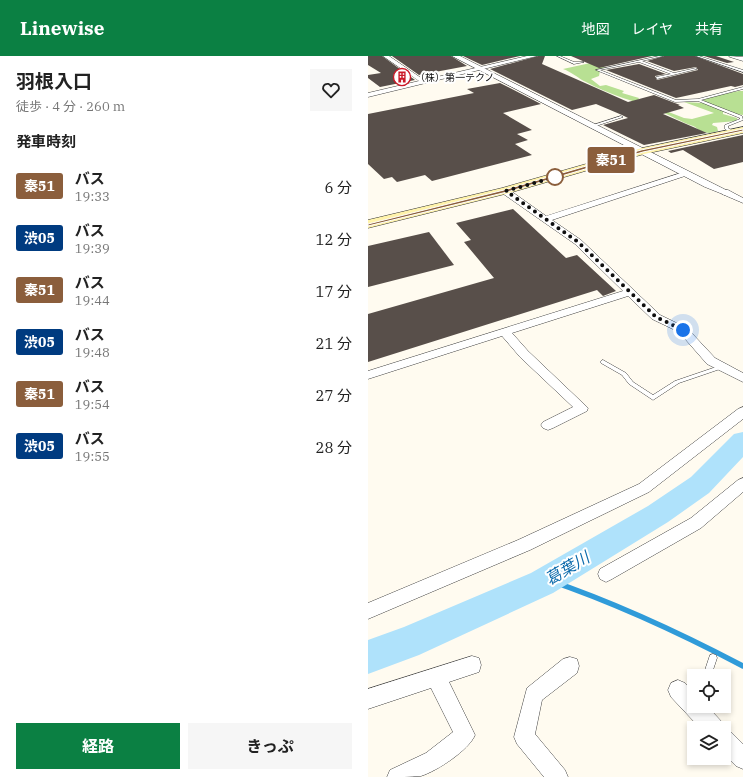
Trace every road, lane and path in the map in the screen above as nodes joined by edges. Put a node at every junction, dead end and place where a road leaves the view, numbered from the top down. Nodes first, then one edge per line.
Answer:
1 (386, 56) edge
2 (455, 56) edge
3 (534, 56) edge
4 (558, 56) edge
5 (662, 56) edge
6 (697, 56) edge
7 (732, 56) edge
8 (743, 60) edge
9 (639, 61) junction
10 (583, 62) dead end
11 (720, 63) junction
12 (716, 64) dead end
13 (478, 68) junction
14 (696, 69) dead end
15 (743, 71) edge
16 (674, 74) junction
17 (657, 78) dead end
18 (424, 82) junction
19 (638, 82) dead end
20 (632, 84) junction
21 (743, 88) edge
22 (368, 95) edge
23 (698, 100) junction
24 (622, 117) dead end
25 (592, 126) junction
26 (738, 131) edge
27 (642, 151) junction
28 (687, 174) junction
29 (506, 191) junction
30 (725, 192) joint
31 (743, 201) edge
32 (545, 219) junction
33 (368, 224) edge
34 (629, 292) junction
35 (505, 332) junction
36 (603, 362) dead end
37 (721, 367) junction
38 (368, 375) edge
39 (743, 378) edge
40 (743, 412) edge
41 (548, 425) dead end
42 (743, 484) edge
43 (606, 574) dead end
44 (368, 611) edge
45 (713, 658) dead end
46 (472, 665) dead end
47 (570, 666) dead end
48 (709, 669) edge
49 (436, 677) junction
50 (678, 690) dead end
51 (368, 699) edge
52 (687, 699) edge
53 (701, 713) edge
54 (708, 721) edge
55 (731, 746) edge
56 (743, 759) edge
57 (397, 777) edge
58 (558, 777) edge

1 - 18 street
2 - 13 street
3 - 13 street
4 - 10 lane
5 - 9 lane
6 - 11 lane
7 - 8 street
9 - 16 lane
9 - 20 lane
11 - 12 lane
11 - 15 lane
13 - 18 street
13 - 25 street
14 - 16 lane
16 - 17 lane
18 - 22 street
19 - 20 lane
20 - 23 lane
21 - 23 lane
23 - 26 lane
24 - 25 lane
25 - 27 street
26 - 27 main road
27 - 28 street
27 - 29 main road
28 - 30 street
28 - 32 street
29 - 32 street
29 - 33 main road
30 - 31 street
32 - 34 street
34 - 35 street
34 - 37 street
35 - 38 street
35 - 41 street
36 - 37 lane
37 - 39 street
40 - 44 street
42 - 43 street
45 - 48 lane
46 - 49 street
47 - 58 street
49 - 51 street
49 - 57 street
50 - 52 street
53 - 54 street
55 - 56 street

